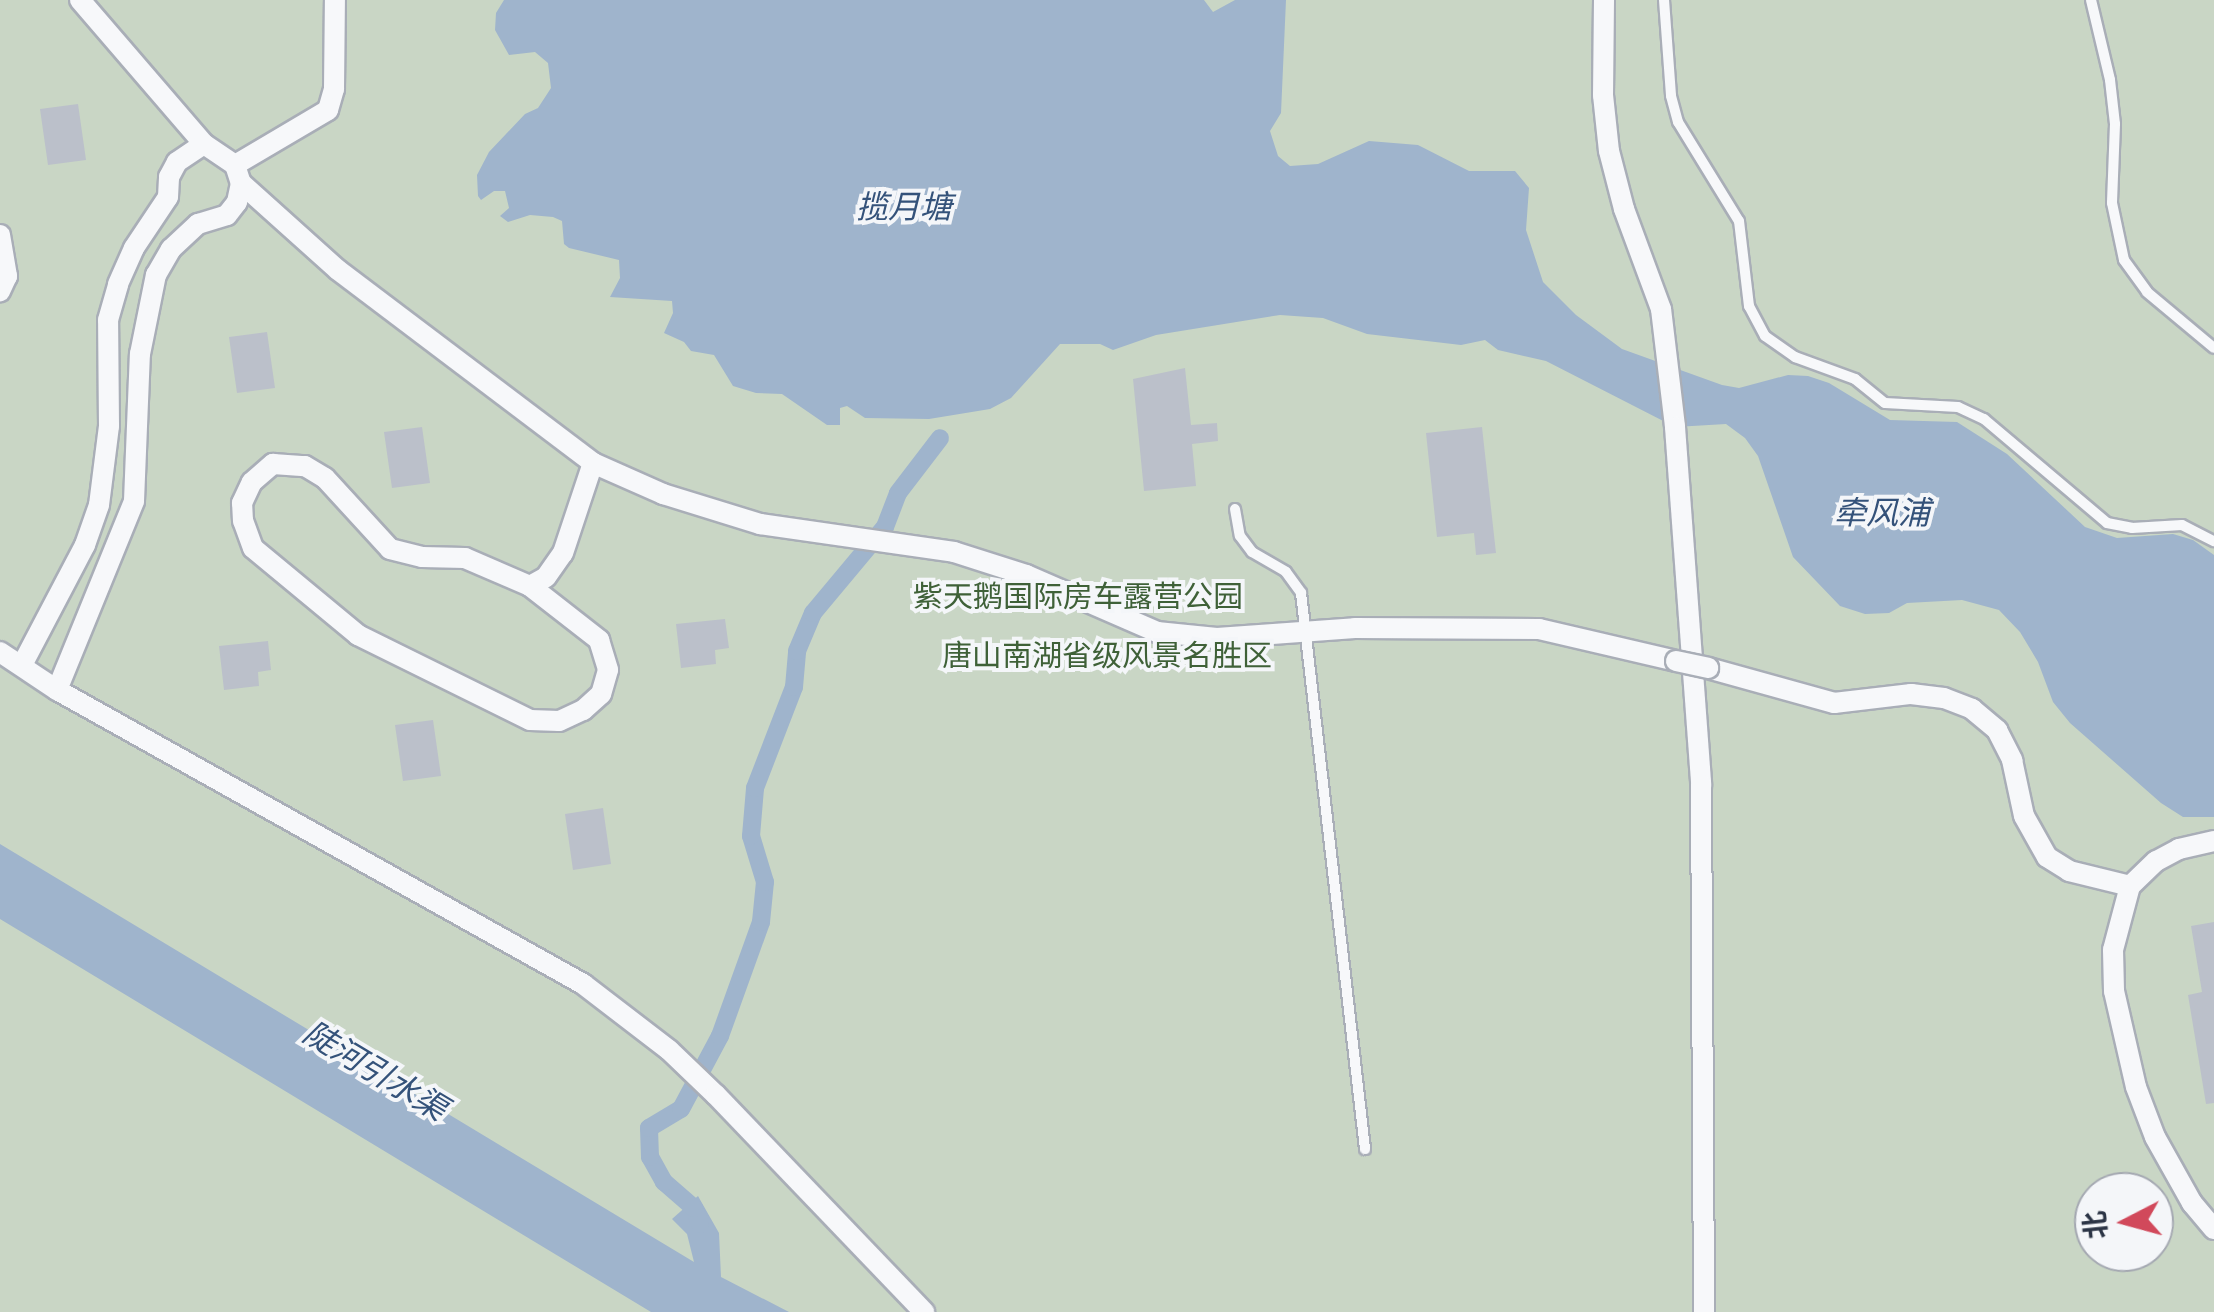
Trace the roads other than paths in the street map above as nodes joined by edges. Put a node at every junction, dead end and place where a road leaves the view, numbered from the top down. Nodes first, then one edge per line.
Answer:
1 (80, 0) edge
2 (336, 0) edge
3 (1604, 0) edge
4 (1664, 0) edge
5 (2091, 0) edge
6 (204, 144) junction
7 (238, 174) junction
8 (168, 197) junction
9 (198, 224) junction
10 (0, 235) edge
11 (0, 291) edge
12 (2214, 348) edge
13 (593, 463) junction
14 (1235, 509) dead end
15 (2214, 541) edge
16 (530, 586) junction
17 (1308, 631) junction
18 (0, 652) edge
19 (22, 665) junction
20 (57, 690) junction
21 (2214, 841) edge
22 (2130, 886) junction
23 (1364, 1149) dead end
24 (2214, 1229) edge
25 (924, 1312) edge
26 (1704, 1312) edge

1 - 6 street
2 - 7 street
3 - 26 street
4 - 15 lane
5 - 12 lane
6 - 7 street
6 - 8 street
7 - 9 street
7 - 13 street
8 - 9 street
8 - 19 street
9 - 20 street
10 - 11 street
13 - 16 street
13 - 17 street
14 - 17 lane
16 - 16 street
17 - 22 street, bridge
17 - 23 lane
18 - 19 street
19 - 20 street
20 - 25 street
21 - 22 street
22 - 24 street

